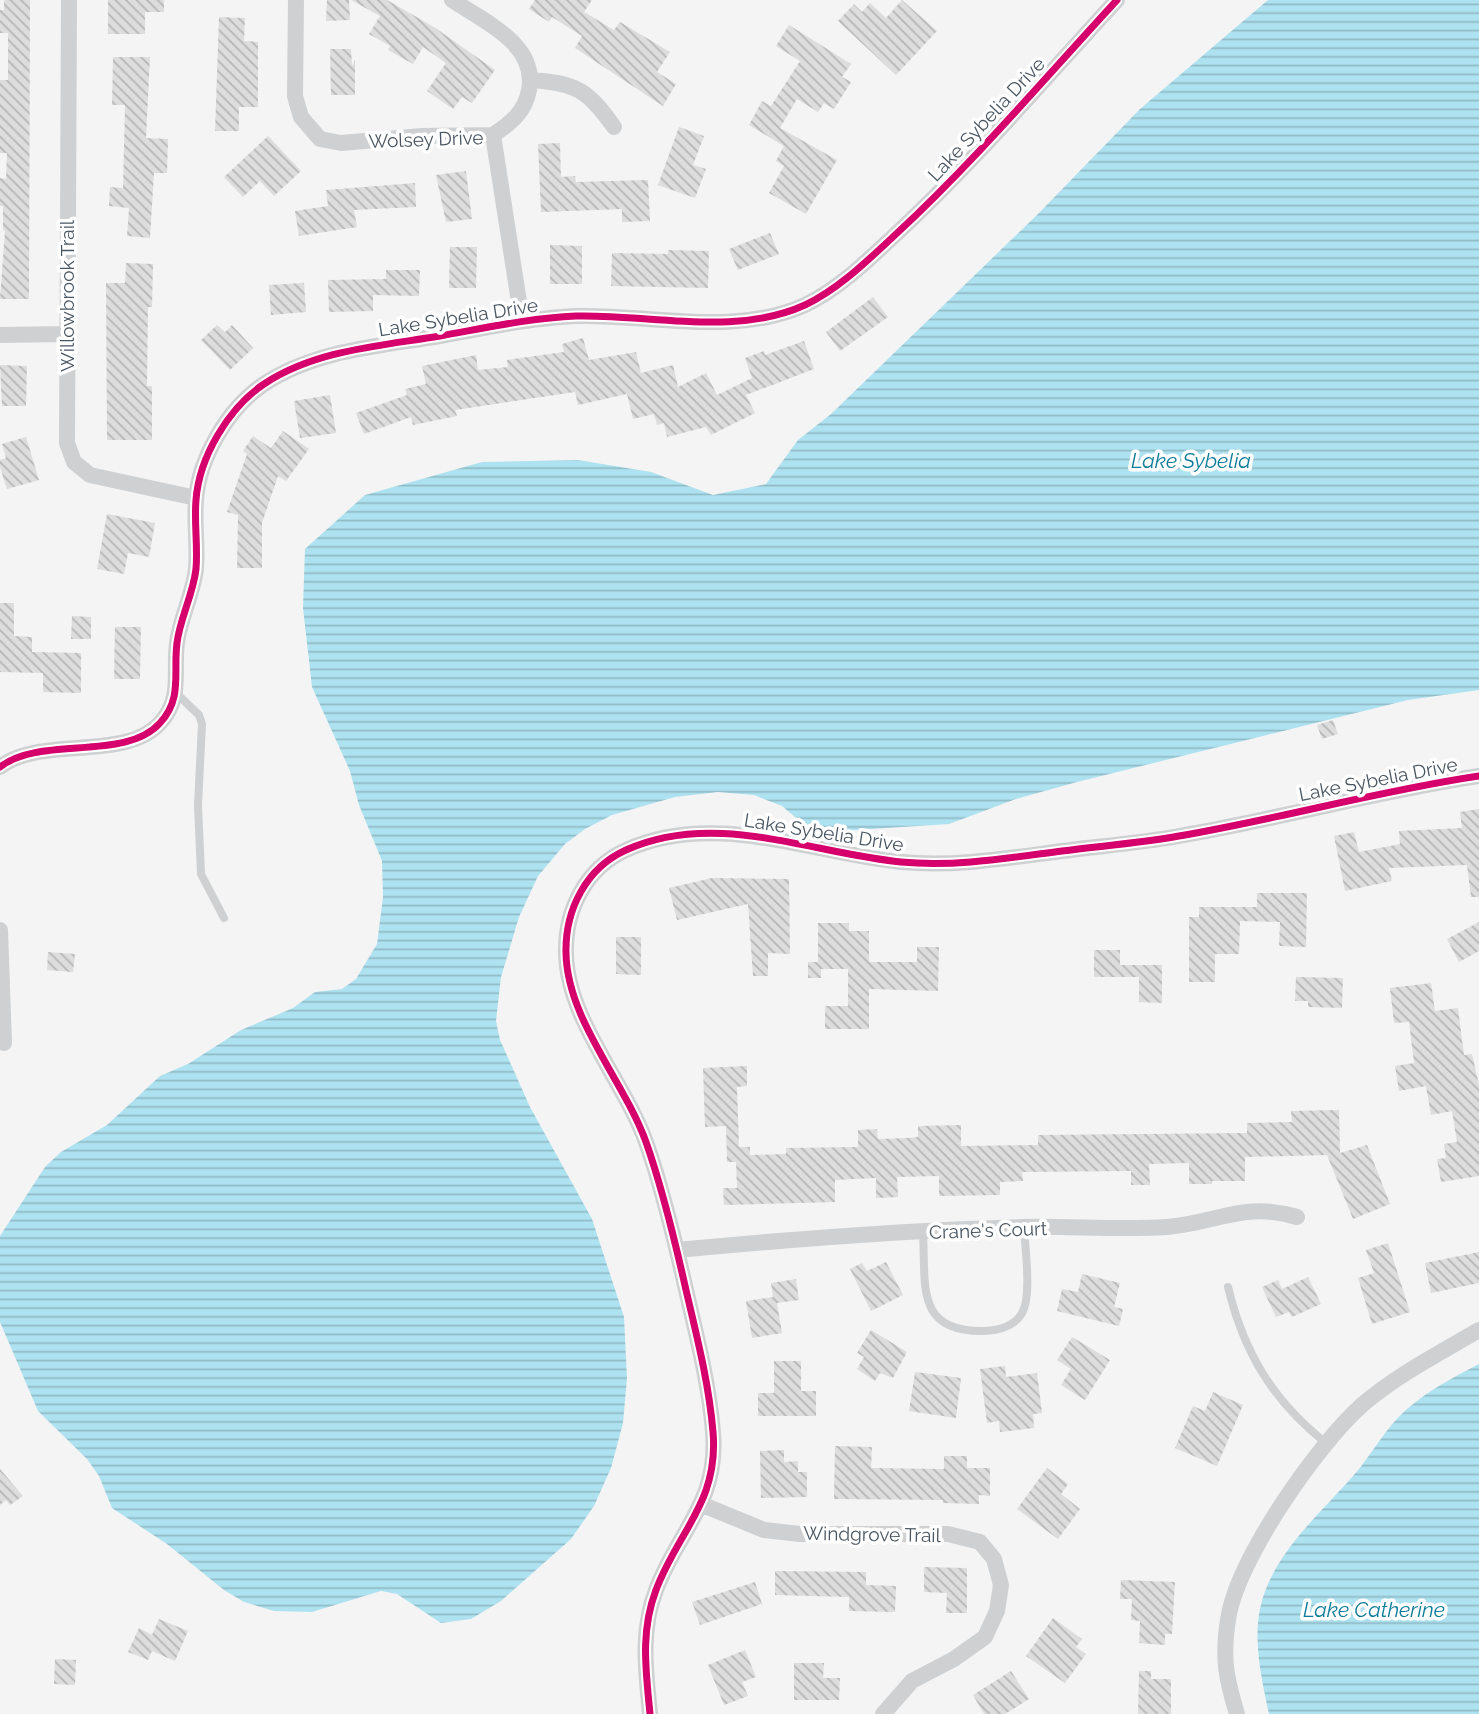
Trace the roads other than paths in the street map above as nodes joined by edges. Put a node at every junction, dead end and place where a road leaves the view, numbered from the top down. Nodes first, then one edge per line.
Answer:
1 (69, 0) edge
2 (296, 0) edge
3 (452, 0) edge
4 (1116, 0) edge
5 (531, 80) junction
6 (614, 127) dead end
7 (493, 135) junction
8 (522, 321) junction
9 (67, 334) junction
10 (0, 335) edge
11 (196, 498) junction
12 (176, 693) junction
13 (0, 766) edge
14 (1479, 776) edge
15 (224, 918) dead end
16 (0, 930) edge
17 (4, 1043) dead end
18 (1297, 1217) dead end
19 (1024, 1227) junction
20 (923, 1233) junction
21 (677, 1250) junction
22 (1228, 1287) dead end
23 (1479, 1331) edge
24 (1326, 1443) junction
25 (703, 1505) junction
26 (650, 1714) edge
27 (883, 1714) edge
28 (1237, 1714) edge

1 - 9 street, Willowbrook Trail
2 - 7 street, Wolsey Drive
3 - 5 street
4 - 8 street, Lake Sybelia Drive
5 - 6 street
5 - 7 street
7 - 8 street, Wolsey Drive
8 - 11 street, Lake Sybelia Drive
9 - 10 street
9 - 11 street, Willowbrook Trail
11 - 12 street, Lake Sybelia Drive
12 - 13 street, Lake Sybelia Drive
12 - 15 lane
14 - 21 street, Lake Sybelia Drive
16 - 17 street
18 - 19 street, Crane's Court
19 - 20 street, Crane's Court
19 - 20 lane
20 - 21 street, Crane's Court
21 - 25 street, Lake Sybelia Drive
22 - 24 lane
23 - 24 street
24 - 28 street
25 - 26 street, Lake Sybelia Drive
25 - 27 street, Windgrove Trail

